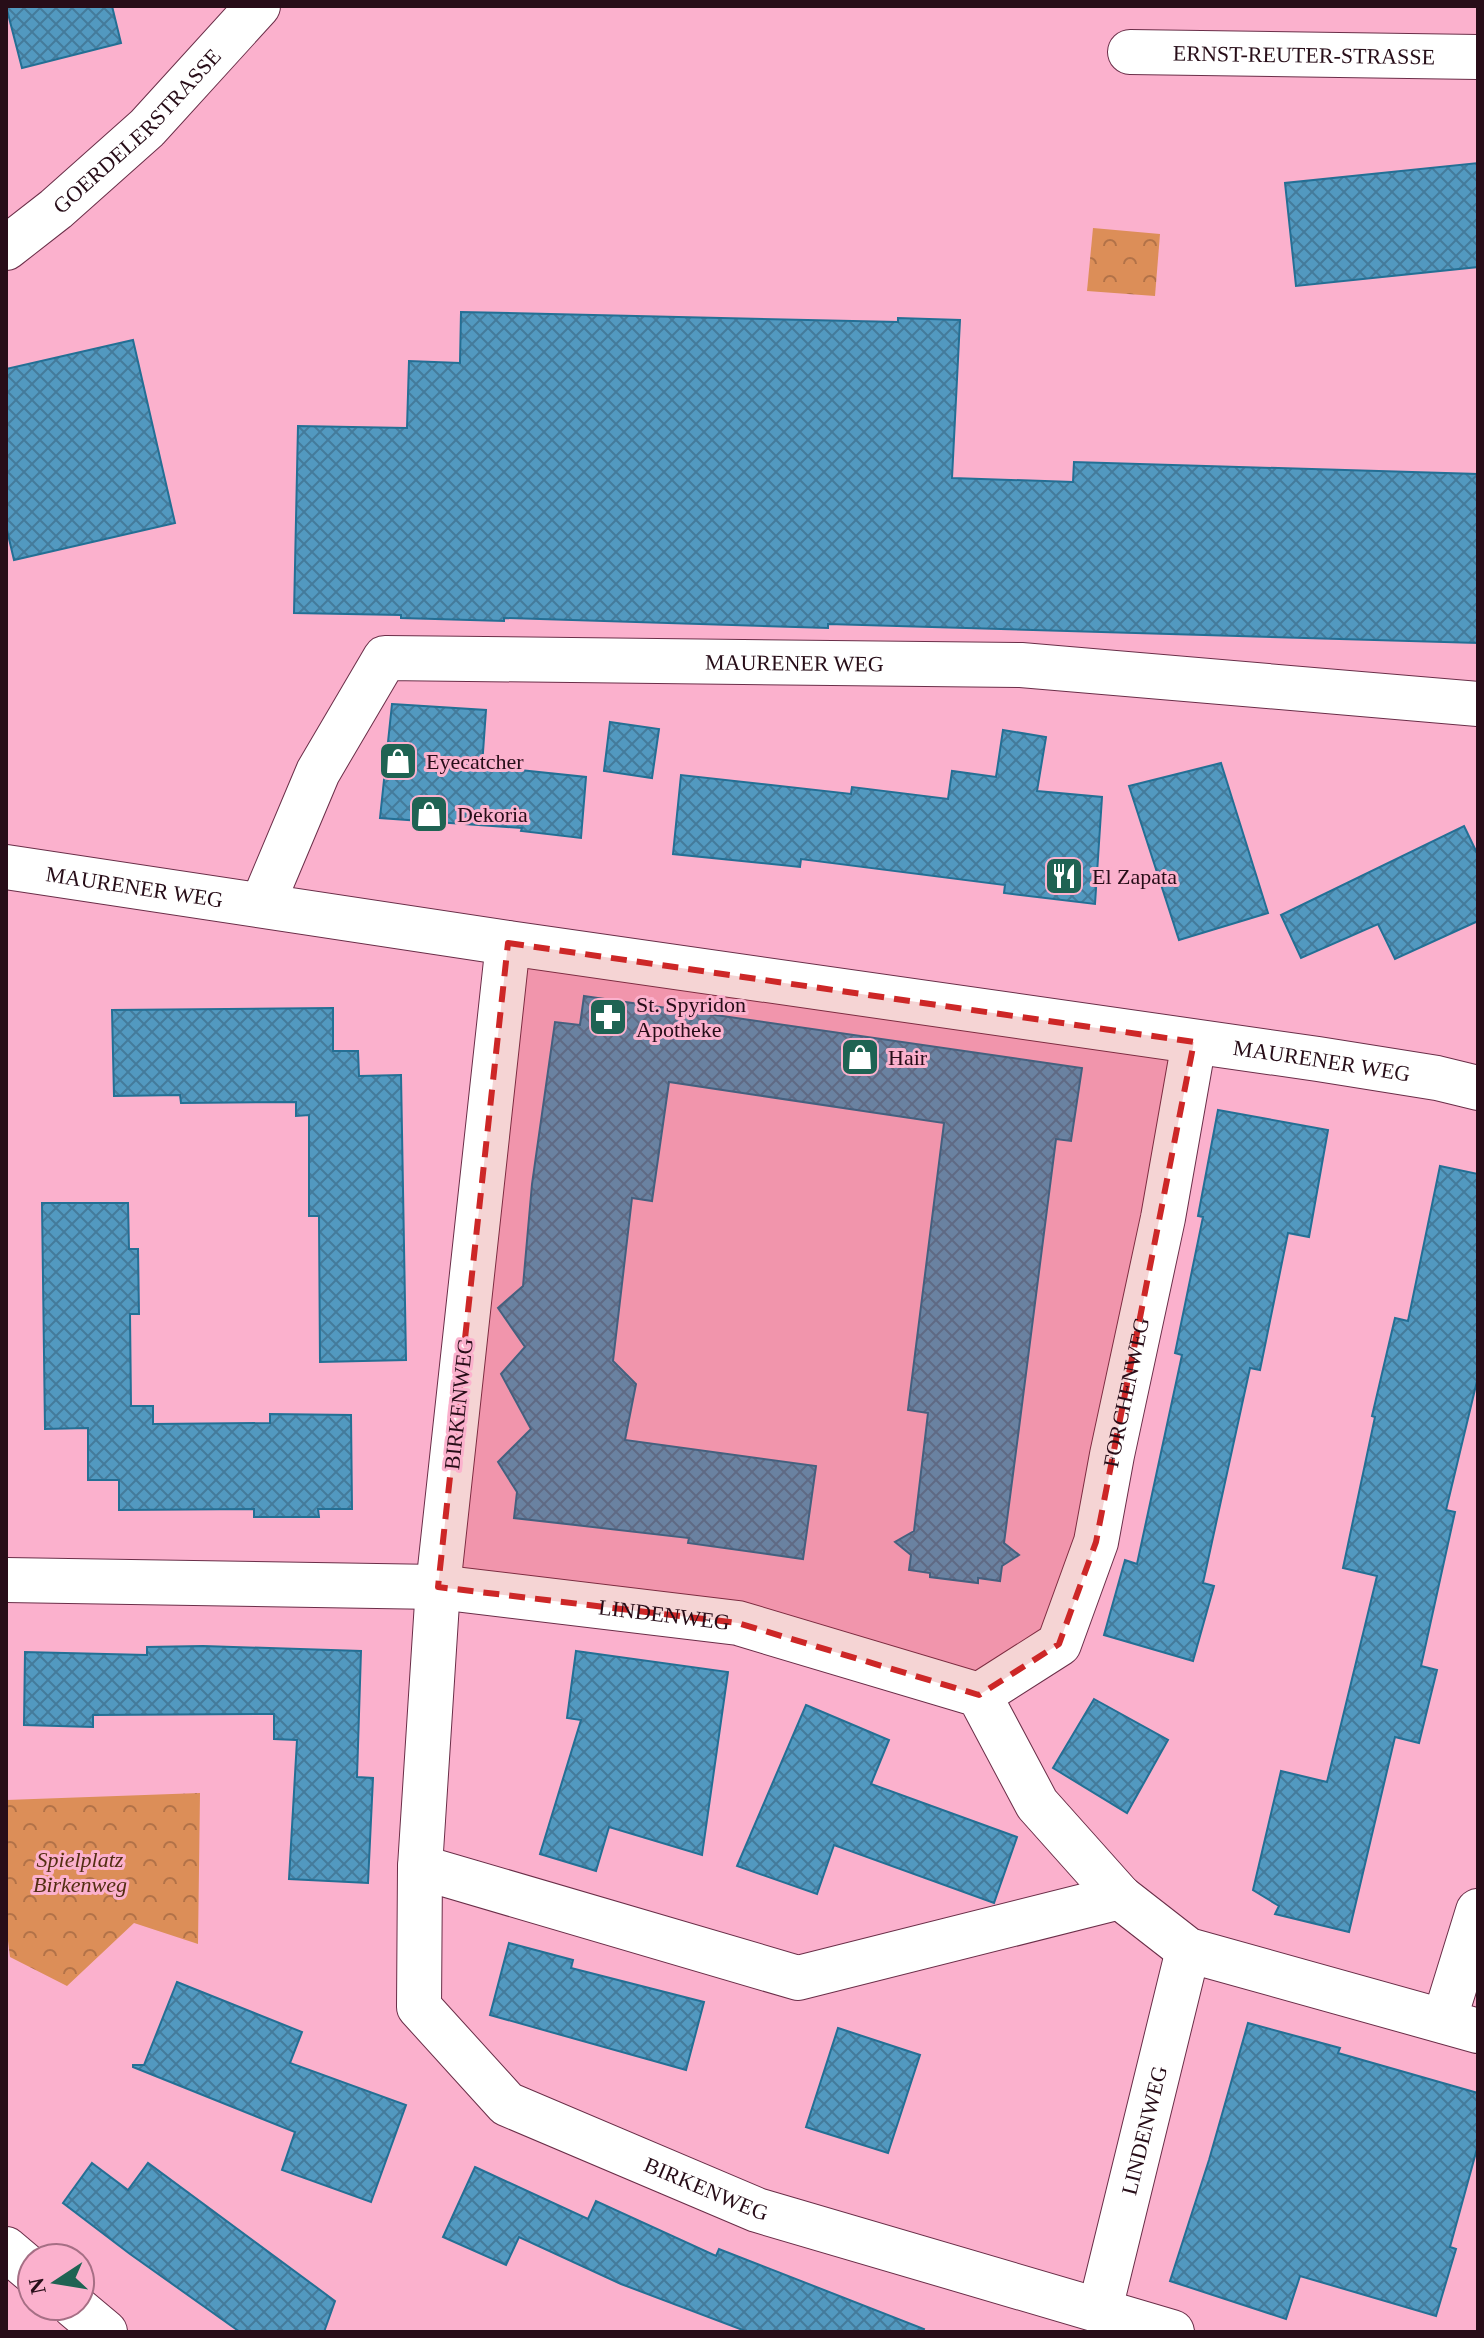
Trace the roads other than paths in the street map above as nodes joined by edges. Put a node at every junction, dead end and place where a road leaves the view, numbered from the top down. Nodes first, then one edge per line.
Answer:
1 (258, 6) edge
2 (1130, 52) dead end
3 (1478, 57) edge
4 (6, 248) edge
5 (1478, 704) edge
6 (6, 867) edge
7 (262, 905) junction
8 (508, 943) junction
9 (1194, 1042) junction
10 (1478, 1088) edge
11 (6, 1580) edge
12 (438, 1587) junction
13 (979, 1695) junction
14 (420, 1867) junction
15 (1120, 1897) junction
16 (1478, 1911) edge
17 (1188, 1950) junction
18 (1461, 2026) edge
19 (1100, 2309) junction
20 (1172, 2332) edge

1 - 4 street, GOERDELERSTRASSE
2 - 3 street, ERNST-REUTER-STRASSE
5 - 7 street, MAURENER WEG
6 - 7 street, MAURENER WEG
7 - 8 street, MAURENER WEG
8 - 9 street, MAURENER WEG
8 - 12 street, BIRKENWEG
9 - 10 street, MAURENER WEG
9 - 13 street, FORCHENWEG
11 - 12 street, LINDENWEG
12 - 13 street, LINDENWEG
12 - 14 street, BIRKENWEG
13 - 15 street
14 - 15 street
14 - 19 street, BIRKENWEG
15 - 17 street
16 - 18 street
17 - 18 street
17 - 19 street, LINDENWEG
19 - 20 street, BIRKENWEG

